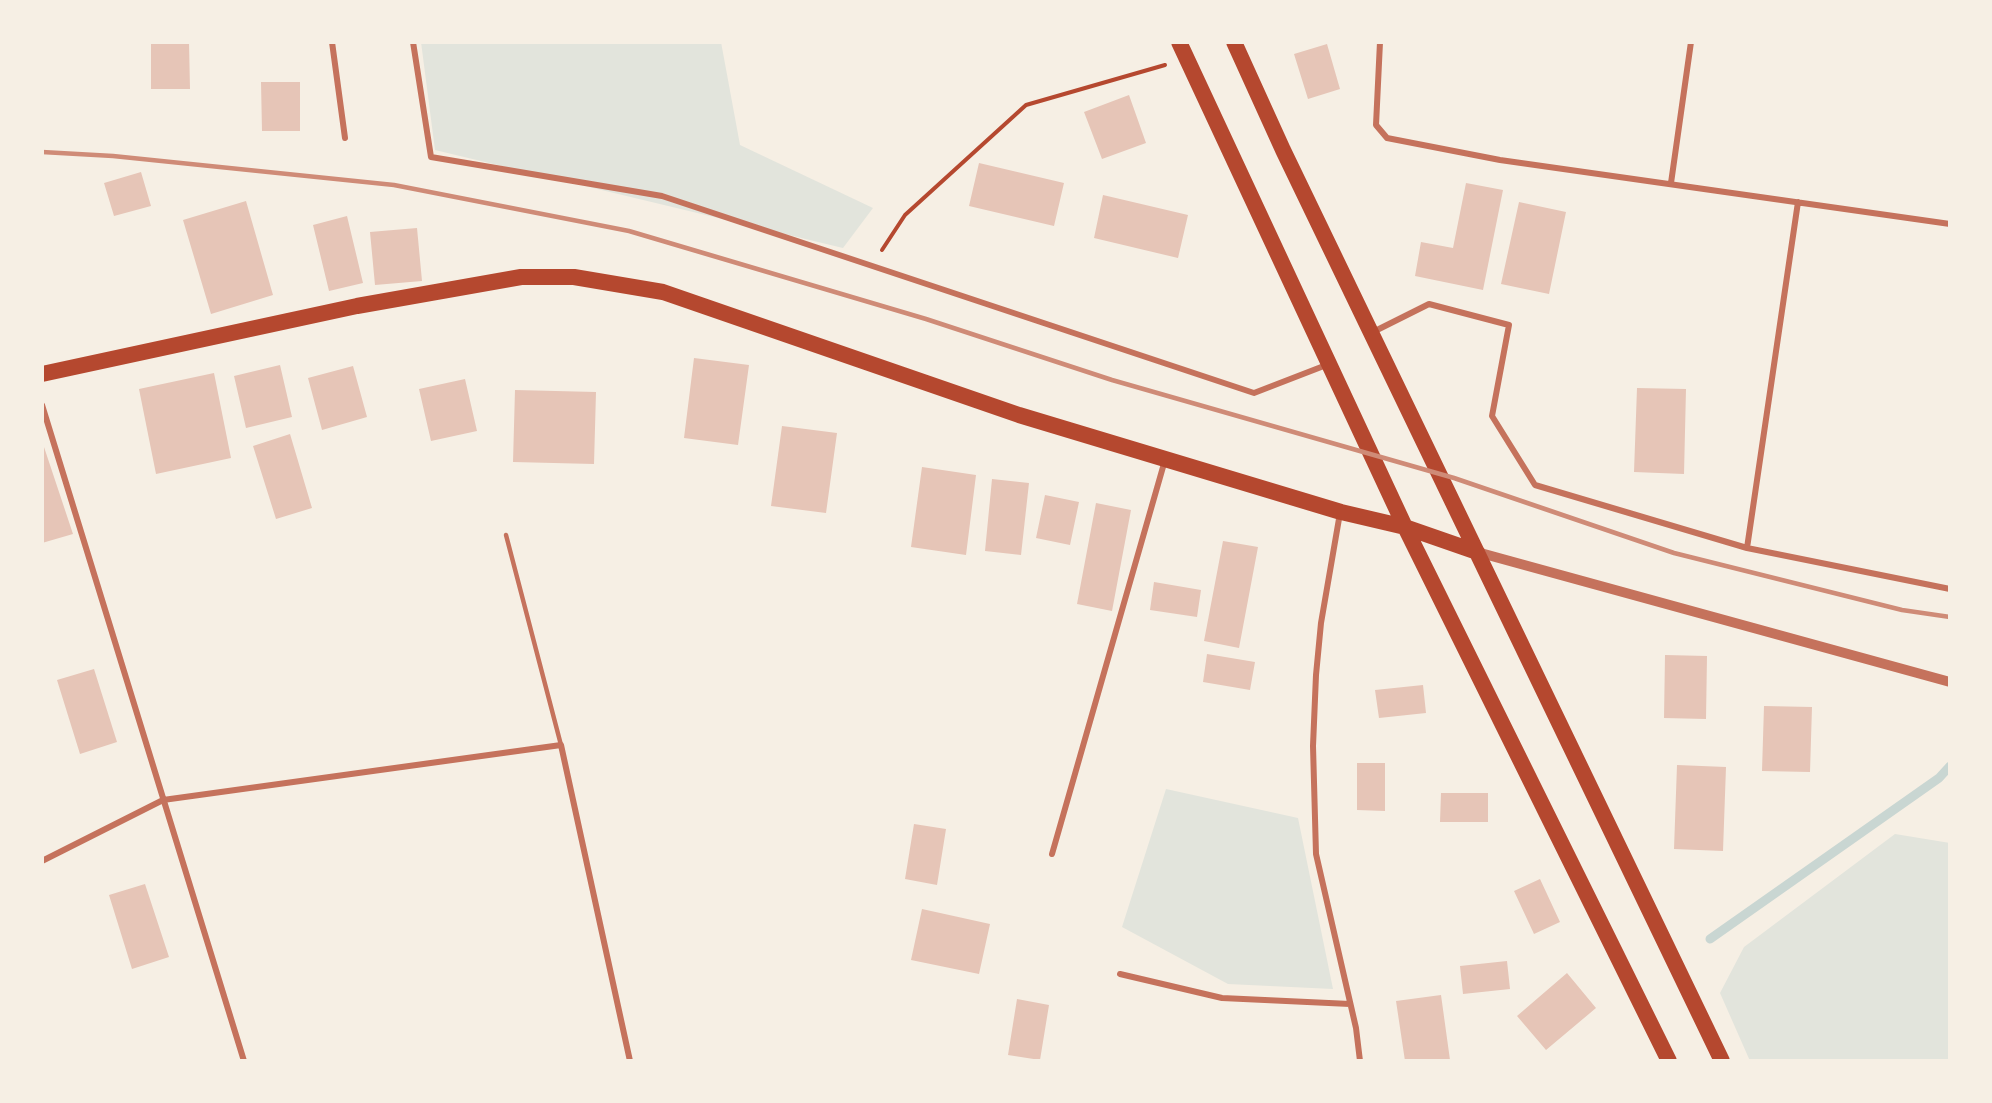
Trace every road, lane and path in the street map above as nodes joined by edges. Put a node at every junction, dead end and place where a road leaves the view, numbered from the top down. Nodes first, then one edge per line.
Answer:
1 (332, 42) edge
2 (413, 42) edge
3 (1179, 42) edge
4 (1234, 42) edge
5 (1380, 42) edge
6 (1691, 42) edge
7 (1187, 59) junction
8 (345, 138) dead end
9 (1671, 183) junction
10 (1798, 202) junction
11 (1950, 225) edge
12 (872, 266) junction
13 (1371, 333) junction
14 (1329, 364) junction
15 (42, 374) edge
16 (42, 405) edge
17 (1166, 458) junction
18 (1341, 512) junction
19 (1406, 526) junction
20 (506, 535) dead end
21 (1748, 548) junction
22 (1477, 552) junction
23 (1950, 589) edge
24 (1950, 682) edge
25 (561, 745) junction
26 (163, 800) junction
27 (1052, 854) dead end
28 (42, 861) edge
29 (1120, 974) dead end
30 (1350, 1004) junction
31 (244, 1061) edge
32 (630, 1061) edge
33 (1360, 1061) edge
34 (1669, 1061) edge
35 (1722, 1061) edge

1 - 8 street
2 - 12 street
3 - 7 highway
4 - 13 highway
5 - 9 street
6 - 9 street
7 - 12 path
7 - 14 highway
9 - 10 street
10 - 11 street
10 - 21 street
12 - 14 street
13 - 21 street
13 - 22 highway
14 - 19 highway
15 - 17 highway
16 - 26 street
17 - 18 highway
17 - 27 street
18 - 19 highway
18 - 30 street
19 - 22 highway
19 - 34 highway
20 - 25 lane
21 - 23 street
22 - 24 street
22 - 35 highway
25 - 26 street
25 - 32 street
26 - 28 street
26 - 31 street
29 - 30 street
30 - 33 street

